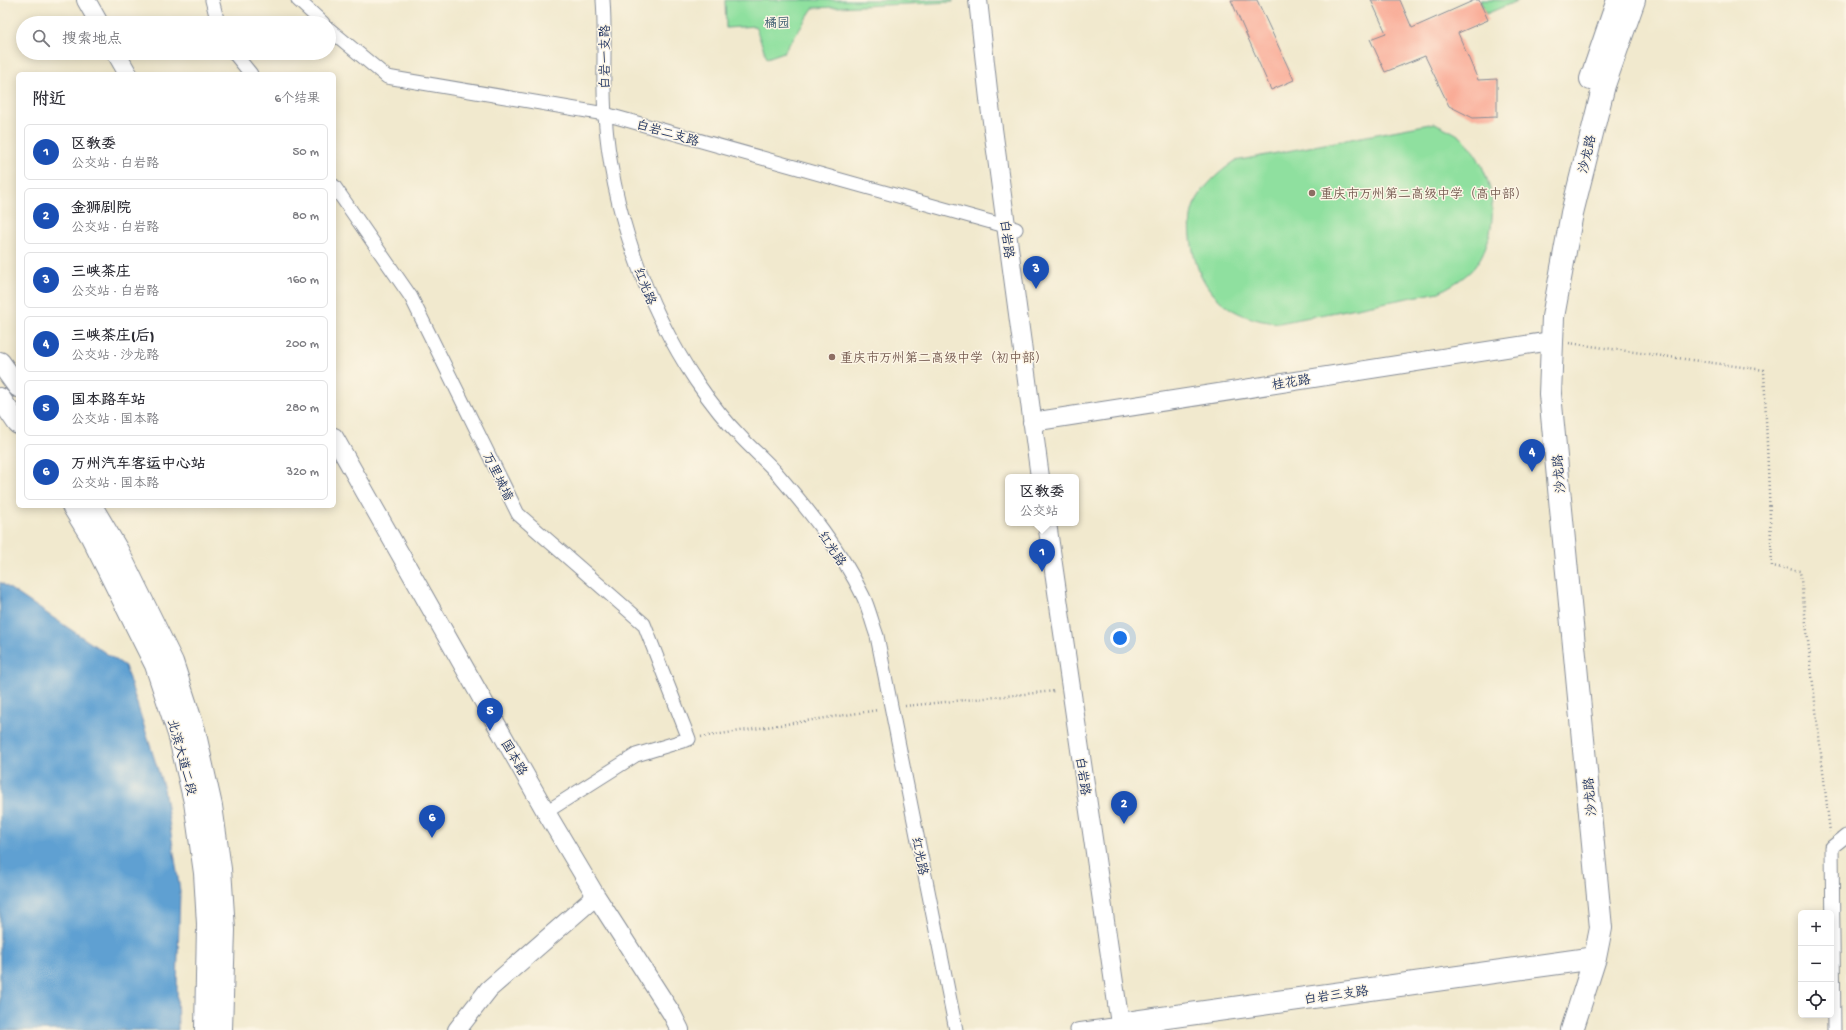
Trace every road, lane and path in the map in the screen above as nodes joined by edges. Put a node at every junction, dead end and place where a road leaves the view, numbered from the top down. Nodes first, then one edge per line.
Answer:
1 (86, 0) edge
2 (212, 0) edge
3 (298, 0) edge
4 (603, 0) edge
5 (978, 0) edge
6 (989, 0) edge
7 (1618, 0) edge
8 (1634, 0) edge
9 (95, 16) edge
10 (216, 16) edge
11 (315, 16) edge
12 (336, 35) edge
13 (120, 60) edge
14 (240, 60) edge
15 (127, 72) edge
16 (249, 72) edge
17 (605, 114) junction
18 (336, 189) edge
19 (1011, 228) junction
20 (1544, 342) junction
21 (0, 362) edge
22 (16, 384) edge
23 (0, 398) edge
24 (16, 421) edge
25 (1037, 421) junction
26 (336, 441) edge
27 (1040, 474) edge
28 (1049, 474) edge
29 (73, 508) edge
30 (93, 508) edge
31 (1047, 526) edge
32 (1056, 526) edge
33 (1058, 690) dead end
34 (891, 708) junction
35 (689, 739) junction
36 (546, 812) junction
37 (1846, 836) edge
38 (1832, 847) junction
39 (596, 896) junction
40 (1595, 958) junction
41 (1124, 1026) edge
42 (205, 1030) edge
43 (222, 1030) edge
44 (457, 1030) edge
45 (680, 1030) edge
46 (956, 1030) edge
47 (1077, 1030) edge
48 (1572, 1030) edge
49 (1834, 1030) edge

1 - 9 main road
2 - 10 street
3 - 11 street
4 - 17 street, 白岩一支路
5 - 19 main road, 白岩路
6 - 19 main road, 白岩路
7 - 20 highway, 沙龙路
8 - 20 highway, 沙龙路
12 - 17 street, 白岩二支路
13 - 15 main road
14 - 16 street
17 - 19 street, 白岩二支路
17 - 34 street, 红光路
18 - 35 street, 万里城墙
19 - 25 main road, 白岩路
20 - 25 main road, 桂花路
20 - 38 path
20 - 40 highway, 沙龙路
21 - 22 main road
23 - 24 main road
25 - 27 main road, 白岩路
25 - 28 main road, 白岩路
26 - 36 main road, 国本路
29 - 42 main road, 北滨大道二段
30 - 43 main road, 北滨大道二段
31 - 41 main road, 白岩路
32 - 41 main road, 白岩路
33 - 34 path
34 - 35 path
34 - 46 street, 红光路
35 - 36 street
36 - 39 main road, 国本路
37 - 38 street
38 - 49 street
39 - 44 main road
39 - 45 main road, 国本路
40 - 41 highway, 白岩三支路
40 - 48 highway, 沙龙路
41 - 47 street, 白岩三支路

